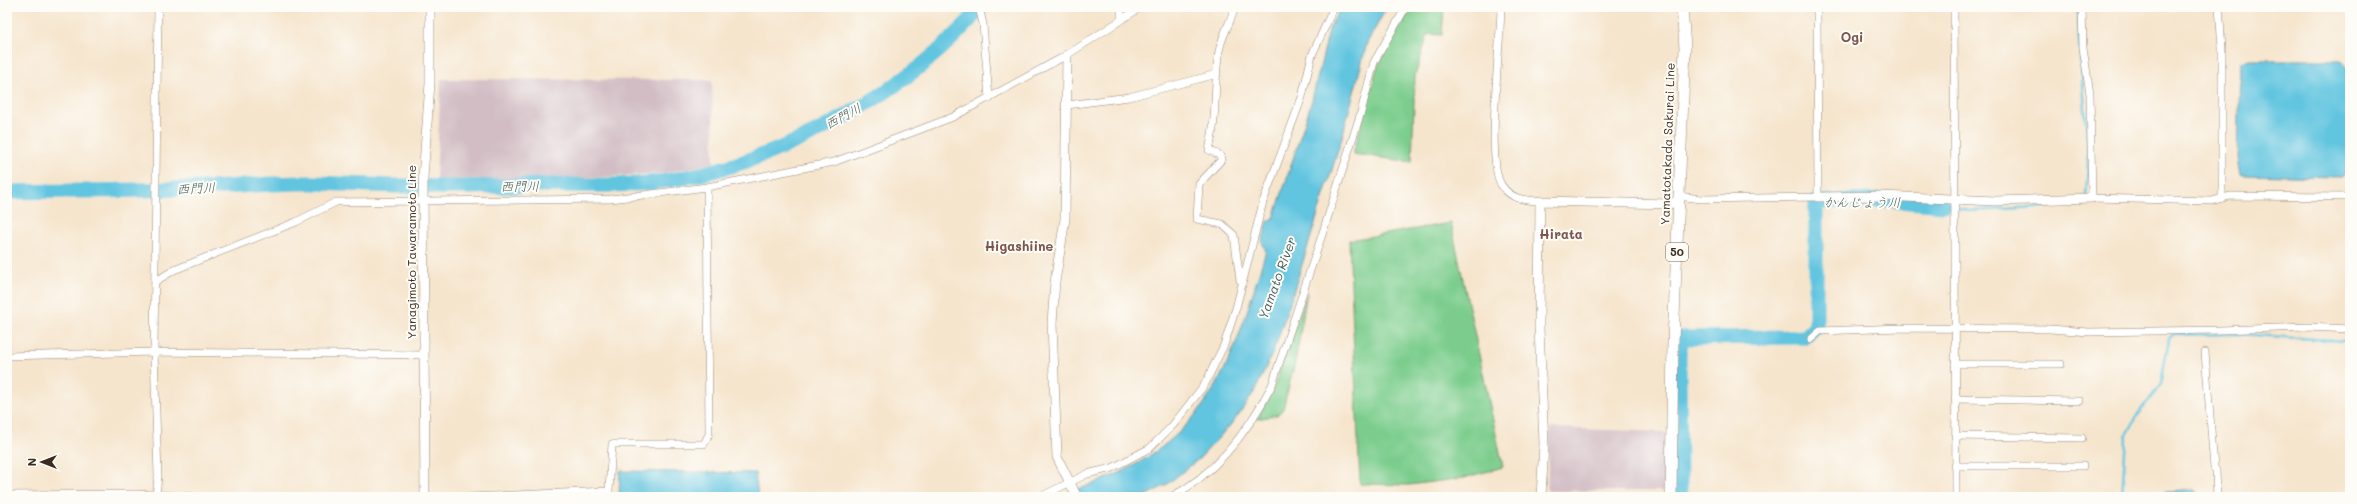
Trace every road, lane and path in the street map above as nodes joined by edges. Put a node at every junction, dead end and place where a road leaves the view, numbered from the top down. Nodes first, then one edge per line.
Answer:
1 (158, 7) edge
2 (430, 7) edge
3 (979, 7) edge
4 (1121, 7) edge
5 (1141, 7) edge
6 (1235, 7) edge
7 (1334, 7) edge
8 (1406, 7) edge
9 (1501, 7) edge
10 (1682, 7) edge
11 (1815, 7) edge
12 (1954, 7) edge
13 (2082, 7) edge
14 (2219, 7) edge
15 (1121, 19) junction
16 (1067, 55) junction
17 (1217, 74) junction
18 (989, 98) junction
19 (1067, 105) junction
20 (707, 187) junction
21 (423, 197) junction
22 (1818, 197) junction
23 (2350, 197) edge
24 (1679, 198) junction
25 (2092, 198) junction
26 (2222, 198) junction
27 (1954, 199) junction
28 (1540, 201) junction
29 (156, 281) junction
30 (1241, 286) junction
31 (2350, 329) edge
32 (1956, 330) junction
33 (1811, 339) dead end
34 (154, 352) junction
35 (2205, 352) dead end
36 (424, 355) junction
37 (7, 356) edge
38 (1955, 364) junction
39 (2061, 364) dead end
40 (1955, 399) junction
41 (2080, 401) dead end
42 (1955, 436) junction
43 (2082, 438) dead end
44 (1955, 466) junction
45 (2083, 466) dead end
46 (1071, 484) junction
47 (7, 495) edge
48 (156, 495) edge
49 (196, 497) edge
50 (425, 497) edge
51 (470, 497) edge
52 (1040, 497) edge
53 (1077, 497) edge
54 (1171, 497) edge
55 (1541, 497) edge
56 (1671, 497) edge
57 (1956, 497) edge
58 (2217, 497) edge

1 - 29 street
2 - 21 street, Yanagimoto Tawaramoto Line
3 - 18 street
4 - 15 street
5 - 15 street
6 - 17 street
7 - 30 street
8 - 54 street
9 - 28 street
10 - 24 main road, Yamatotakada Sakurai Line / 50
11 - 22 street
12 - 27 street
13 - 25 street
14 - 26 street
15 - 16 street
16 - 18 street
16 - 19 street
17 - 19 street
17 - 30 street
18 - 20 street
19 - 46 street
20 - 21 street
20 - 51 street
21 - 29 street
21 - 36 street, Yanagimoto Tawaramoto Line
22 - 24 street
22 - 27 street
23 - 26 street
24 - 28 street
24 - 56 main road, Yamatotakada Sakurai Line / 50
25 - 26 street
25 - 27 street
27 - 32 street
28 - 55 street
29 - 34 street
30 - 46 street
31 - 32 street
32 - 33 street
32 - 38 street
34 - 36 street
34 - 37 street
34 - 48 street
35 - 58 street
36 - 50 street, Yanagimoto Tawaramoto Line
38 - 39 street
38 - 40 street
40 - 41 street
40 - 42 street
42 - 43 street
42 - 44 street
44 - 45 street
44 - 57 street
46 - 52 street
46 - 53 street
47 - 48 street
48 - 49 street

